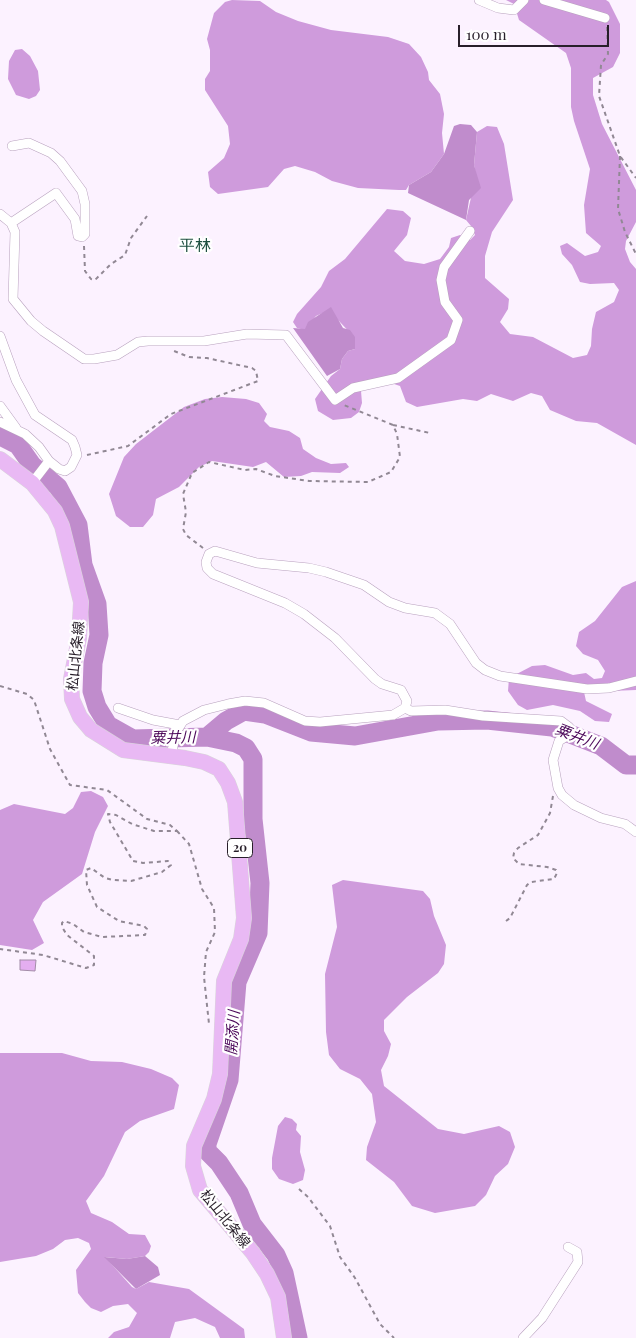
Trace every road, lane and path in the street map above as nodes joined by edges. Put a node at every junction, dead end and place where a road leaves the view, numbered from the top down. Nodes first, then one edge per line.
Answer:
1 (479, 0) edge
2 (524, 0) edge
3 (544, 0) edge
4 (605, 18) joint
5 (12, 146) dead end
6 (620, 156) junction
7 (636, 178) edge
8 (0, 214) edge
9 (148, 216) dead end
10 (11, 222) junction
11 (470, 231) dead end
12 (82, 237) junction
13 (636, 254) edge
14 (0, 336) edge
15 (160, 342) junction
16 (336, 400) junction
17 (0, 406) edge
18 (0, 422) edge
19 (393, 425) junction
20 (16, 428) junction
21 (430, 434) dead end
22 (77, 455) junction
23 (48, 462) junction
24 (3, 464) edge
25 (34, 479) junction
26 (209, 554) junction
27 (636, 681) edge
28 (0, 686) edge
29 (118, 708) dead end
30 (405, 708) junction
31 (178, 729) junction
32 (172, 752) junction
33 (558, 788) junction
34 (176, 831) junction
35 (636, 832) edge
36 (506, 921) dead end
37 (0, 949) edge
38 (209, 1025) dead end
39 (299, 1189) dead end
40 (568, 1247) dead end
41 (284, 1338) edge
42 (394, 1338) edge
43 (523, 1338) edge

1 - 2 street
3 - 4 street
4 - 6 path
5 - 12 street
6 - 7 path
6 - 13 path
8 - 10 street
9 - 12 path
10 - 12 street
10 - 15 street
11 - 16 street
14 - 22 street
15 - 16 street
15 - 22 path
16 - 19 path
17 - 20 street
18 - 20 street
19 - 21 path
19 - 26 path
20 - 23 street
22 - 23 street
23 - 25 street
24 - 25 main road, 松山北条線 / 20
25 - 32 main road, 松山北条線 / 20
26 - 27 street
26 - 30 street
28 - 34 path
29 - 31 street
30 - 31 street
30 - 33 street
31 - 32 street
32 - 41 main road, 松山北条線 / 20
33 - 35 street
33 - 36 path
34 - 37 path
34 - 38 path
39 - 42 path
40 - 43 street

